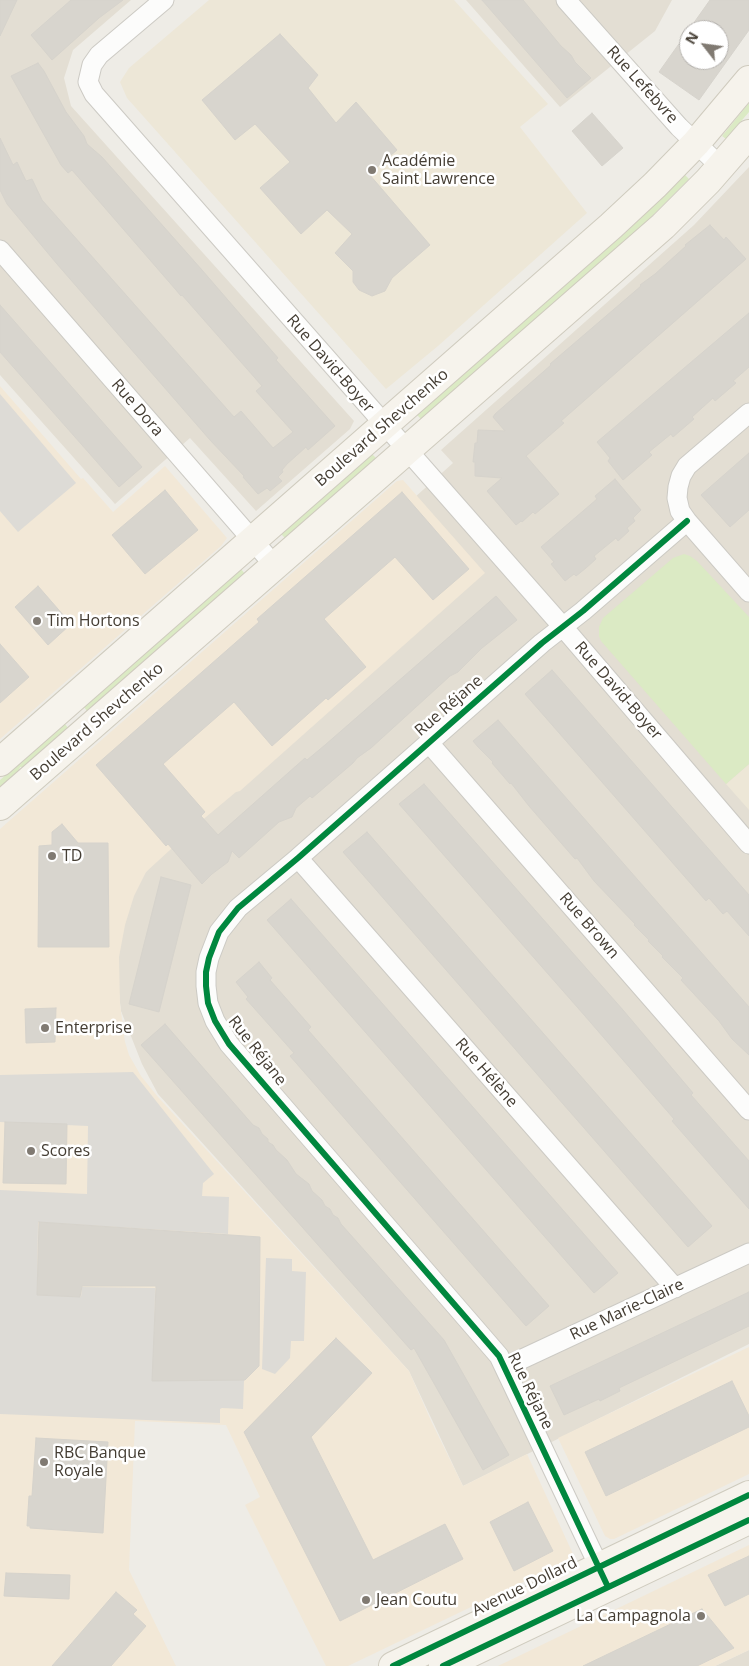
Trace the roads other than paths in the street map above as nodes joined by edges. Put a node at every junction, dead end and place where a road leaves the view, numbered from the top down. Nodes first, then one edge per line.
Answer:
1 (164, 0) edge
2 (568, 1) edge
3 (749, 80) edge
4 (749, 134) edge
5 (696, 143) junction
6 (721, 167) junction
7 (0, 250) edge
8 (749, 413) edge
9 (384, 425) junction
10 (406, 451) junction
11 (687, 521) junction
12 (253, 540) junction
13 (275, 566) junction
14 (749, 592) edge
15 (563, 627) junction
16 (428, 743) junction
17 (0, 762) edge
18 (0, 806) edge
19 (749, 844) edge
20 (298, 858) junction
21 (749, 1110) edge
22 (749, 1253) edge
23 (675, 1288) junction
24 (505, 1367) junction
25 (749, 1495) edge
26 (749, 1520) edge
27 (604, 1577) junction
28 (393, 1666) edge
29 (443, 1666) edge

1 - 9 street, Rue David-Boyer
2 - 5 street, Rue Lefebvre
3 - 5 street, Boulevard Shevchenko
4 - 6 street, Boulevard Shevchenko
5 - 6 street, Rue Lefebvre
5 - 9 street, Boulevard Shevchenko
6 - 10 street, Boulevard Shevchenko
7 - 12 street, Rue Dora
8 - 11 street
9 - 10 street, Rue David-Boyer
9 - 12 street, Boulevard Shevchenko
10 - 13 street, Boulevard Shevchenko
10 - 15 street, Rue David-Boyer
11 - 14 street
11 - 15 street, Rue Réjane
12 - 13 street, Rue Dora
12 - 17 street, Boulevard Shevchenko
13 - 18 street, Boulevard Shevchenko
15 - 16 street, Rue Réjane
15 - 19 street, Rue David-Boyer
16 - 20 street, Rue Réjane
16 - 21 street, Rue Brown
20 - 23 street, Rue Hélène
20 - 24 street, Rue Réjane
22 - 23 street, Rue Marie-Claire
23 - 24 street, Rue Marie-Claire
24 - 27 street, Rue Réjane
25 - 27 street, Avenue Dollard
26 - 27 street, Avenue Dollard
27 - 28 street, Avenue Dollard
27 - 29 street, Avenue Dollard

